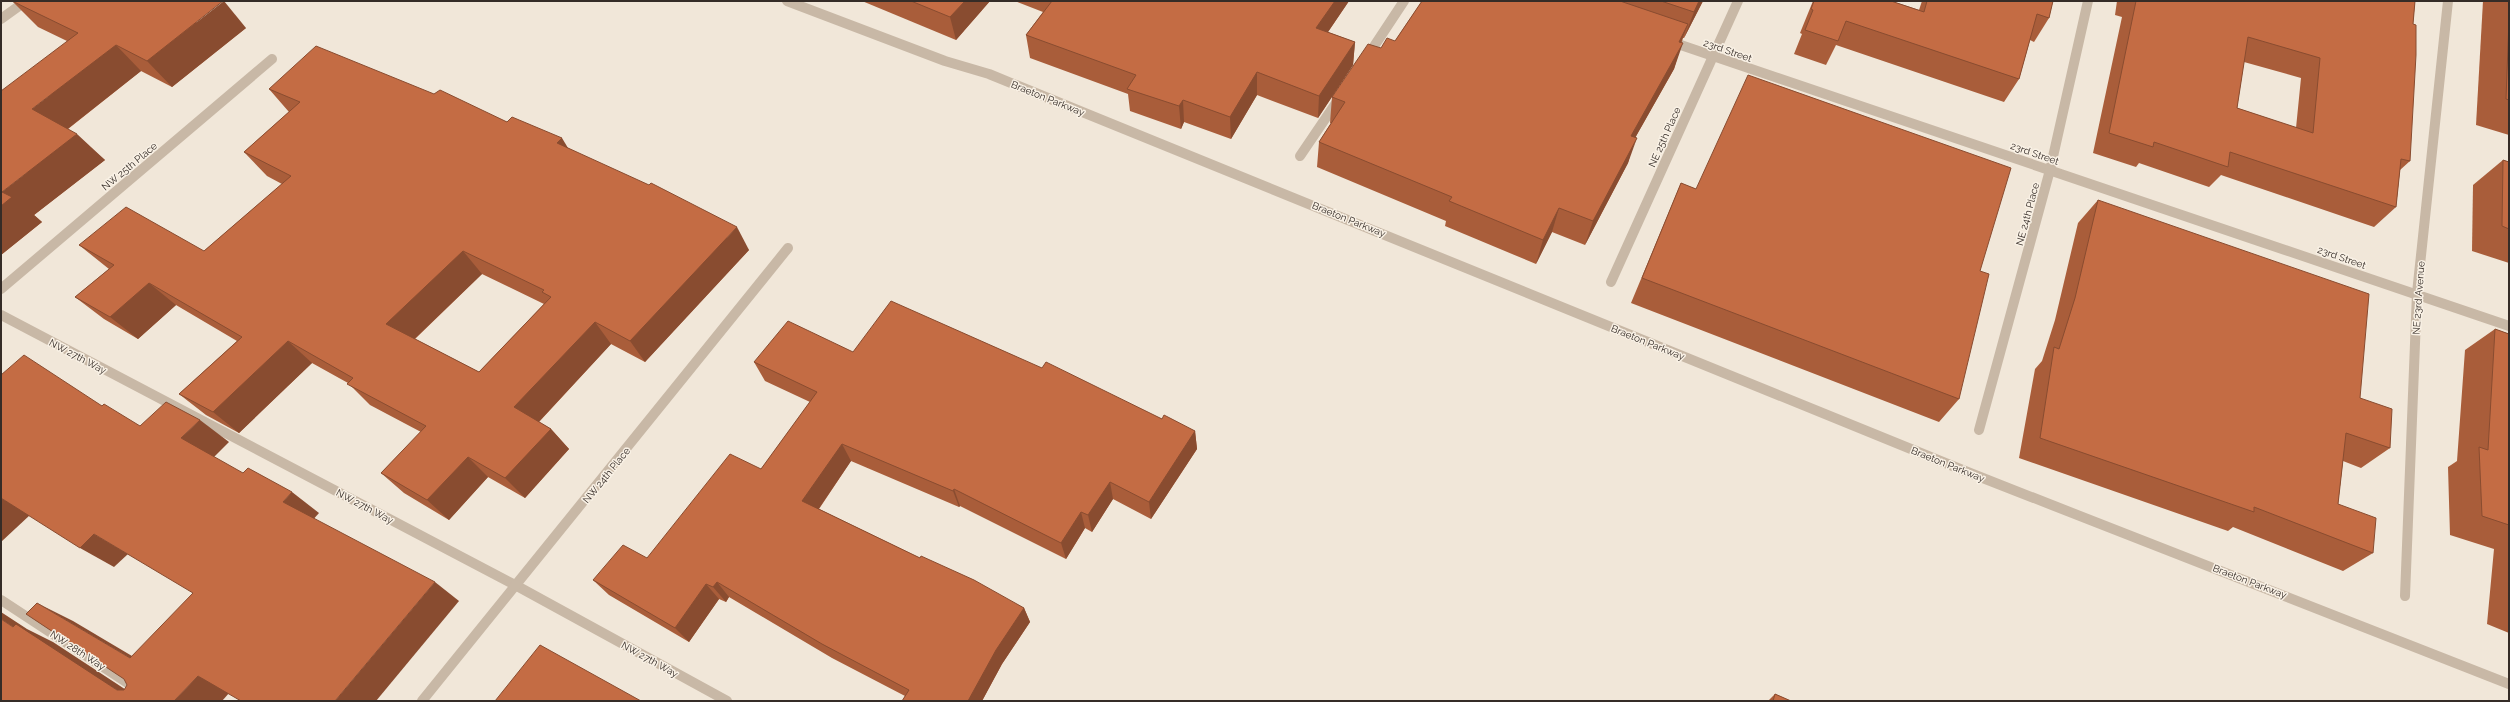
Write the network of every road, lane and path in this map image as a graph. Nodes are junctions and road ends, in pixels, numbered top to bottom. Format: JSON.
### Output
{"nodes":[{"id":1,"x":26,"y":1,"type":"edge"},
{"id":2,"x":787,"y":1,"type":"edge"},
{"id":3,"x":1404,"y":1,"type":"edge"},
{"id":4,"x":1738,"y":1,"type":"edge"},
{"id":5,"x":2088,"y":1,"type":"edge"},
{"id":6,"x":2448,"y":1,"type":"edge"},
{"id":7,"x":1,"y":18,"type":"edge"},
{"id":8,"x":1659,"y":37,"type":"edge"},
{"id":9,"x":1712,"y":56,"type":"junction"},
{"id":10,"x":272,"y":59,"type":"dead end"},
{"id":11,"x":1361,"y":66,"type":"edge"},
{"id":12,"x":1343,"y":92,"type":"edge"},
{"id":13,"x":1300,"y":156,"type":"dead end"},
{"id":14,"x":2050,"y":170,"type":"junction"},
{"id":15,"x":788,"y":248,"type":"dead end"},
{"id":16,"x":1611,"y":282,"type":"dead end"},
{"id":17,"x":1,"y":289,"type":"edge"},
{"id":18,"x":2417,"y":294,"type":"junction"},
{"id":19,"x":1,"y":315,"type":"edge"},
{"id":20,"x":2509,"y":326,"type":"edge"},
{"id":21,"x":1979,"y":430,"type":"dead end"},
{"id":22,"x":517,"y":586,"type":"junction"},
{"id":23,"x":2405,"y":596,"type":"dead end"},
{"id":24,"x":1,"y":600,"type":"edge"},
{"id":25,"x":2509,"y":684,"type":"edge"},
{"id":26,"x":155,"y":701,"type":"edge"},
{"id":27,"x":422,"y":701,"type":"edge"},
{"id":28,"x":727,"y":701,"type":"edge"}],
"edges":[{"from":1,"to":7,"type":"street"},
{"from":2,"to":25,"type":"street","name":"Braeton Parkway"},
{"from":3,"to":11,"type":"street"},
{"from":4,"to":9,"type":"street","name":"NE 25th Place"},
{"from":5,"to":14,"type":"street","name":"NE 24th Place"},
{"from":6,"to":18,"type":"street","name":"NE 23rd Avenue"},
{"from":8,"to":9,"type":"street","name":"23rd Street"},
{"from":9,"to":14,"type":"street","name":"23rd Street"},
{"from":9,"to":16,"type":"street","name":"NE 25th Place"},
{"from":10,"to":17,"type":"street","name":"NW 25th Place"},
{"from":12,"to":13,"type":"street"},
{"from":14,"to":18,"type":"street","name":"23rd Street"},
{"from":14,"to":21,"type":"street","name":"NE 24th Place"},
{"from":15,"to":22,"type":"street","name":"NW 24th Place"},
{"from":18,"to":20,"type":"street","name":"23rd Street"},
{"from":18,"to":23,"type":"street","name":"NE 23rd Avenue"},
{"from":19,"to":22,"type":"street","name":"NW 27th Way"},
{"from":22,"to":27,"type":"street","name":"NW 24th Place"},
{"from":22,"to":28,"type":"street","name":"NW 27th Way"},
{"from":24,"to":26,"type":"street","name":"NW 28th Way"}]}
